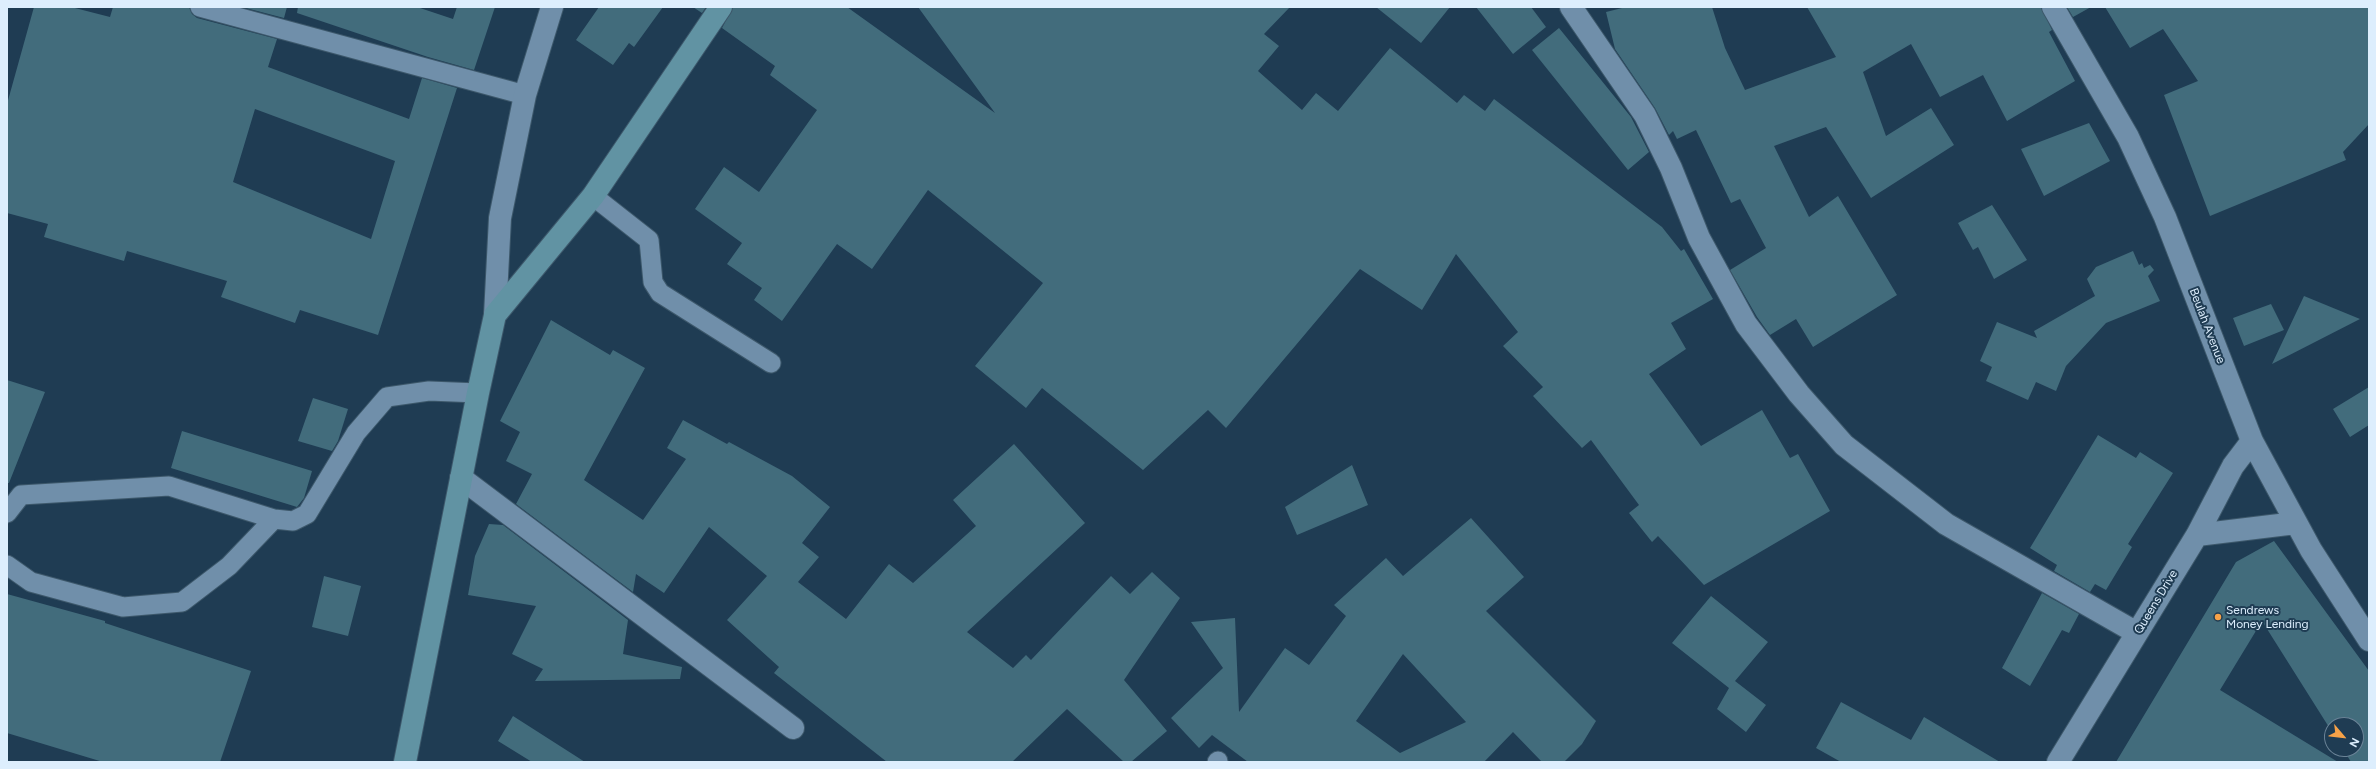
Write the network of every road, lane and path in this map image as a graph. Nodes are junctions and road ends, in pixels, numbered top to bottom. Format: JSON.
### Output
{"nodes":[{"id":1,"x":200,"y":7,"type":"edge"},
{"id":2,"x":552,"y":7,"type":"edge"},
{"id":3,"x":721,"y":7,"type":"edge"},
{"id":4,"x":1571,"y":7,"type":"edge"},
{"id":5,"x":2053,"y":7,"type":"edge"},
{"id":6,"x":525,"y":95,"type":"junction"},
{"id":7,"x":593,"y":196,"type":"junction"},
{"id":8,"x":495,"y":315,"type":"junction"},
{"id":9,"x":771,"y":363,"type":"dead end"},
{"id":10,"x":478,"y":393,"type":"junction"},
{"id":11,"x":2252,"y":441,"type":"junction"},
{"id":12,"x":461,"y":478,"type":"junction"},
{"id":13,"x":7,"y":513,"type":"edge"},
{"id":14,"x":274,"y":519,"type":"junction"},
{"id":15,"x":2296,"y":523,"type":"junction"},
{"id":16,"x":2197,"y":534,"type":"junction"},
{"id":17,"x":7,"y":565,"type":"edge"},
{"id":18,"x":2137,"y":633,"type":"junction"},
{"id":19,"x":2369,"y":640,"type":"edge"},
{"id":20,"x":793,"y":728,"type":"dead end"},
{"id":21,"x":405,"y":762,"type":"edge"},
{"id":22,"x":2058,"y":762,"type":"edge"}],
"edges":[{"from":1,"to":6,"type":"lane"},
{"from":2,"to":6,"type":"street"},
{"from":3,"to":7,"type":"street"},
{"from":4,"to":18,"type":"street"},
{"from":5,"to":11,"type":"street","name":"Beulah Avenue"},
{"from":6,"to":8,"type":"street"},
{"from":7,"to":8,"type":"street"},
{"from":7,"to":9,"type":"lane"},
{"from":8,"to":10,"type":"street"},
{"from":10,"to":12,"type":"street"},
{"from":10,"to":14,"type":"lane"},
{"from":11,"to":15,"type":"street","name":"Beulah Avenue"},
{"from":11,"to":16,"type":"street","name":"Queens Drive"},
{"from":12,"to":20,"type":"street"},
{"from":12,"to":21,"type":"street"},
{"from":13,"to":14,"type":"lane"},
{"from":14,"to":17,"type":"lane"},
{"from":15,"to":16,"type":"street"},
{"from":15,"to":19,"type":"street","name":"Beulah Avenue"},
{"from":16,"to":18,"type":"street","name":"Queens Drive"},
{"from":18,"to":22,"type":"street","name":"Queens Drive"}]}
